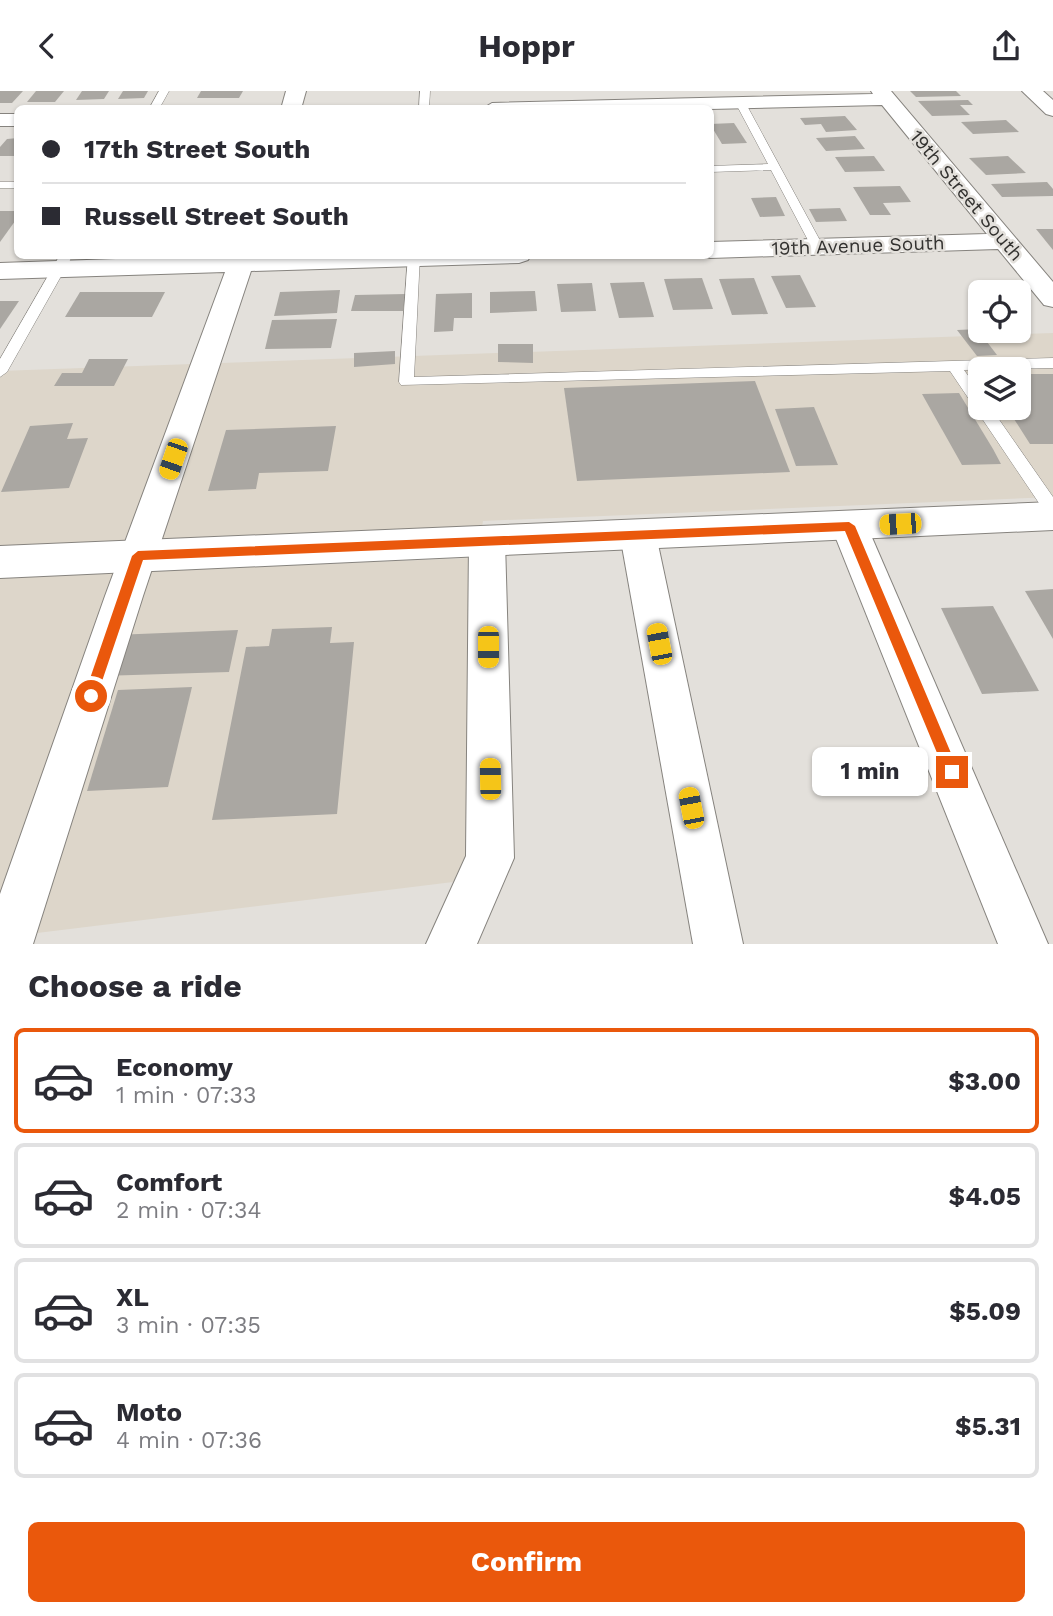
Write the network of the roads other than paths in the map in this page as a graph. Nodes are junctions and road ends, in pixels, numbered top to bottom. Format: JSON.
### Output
{"nodes":[{"id":1,"x":1032,"y":91,"type":"edge"},
{"id":2,"x":884,"y":95,"type":"edge"},
{"id":3,"x":740,"y":102,"type":"junction"},
{"id":4,"x":634,"y":105,"type":"edge"},
{"id":5,"x":1053,"y":110,"type":"edge"},
{"id":6,"x":775,"y":167,"type":"junction"},
{"id":7,"x":714,"y":169,"type":"edge"},
{"id":8,"x":1005,"y":241,"type":"junction"},
{"id":9,"x":817,"y":246,"type":"junction"},
{"id":10,"x":714,"y":250,"type":"edge"},
{"id":11,"x":300,"y":259,"type":"edge"},
{"id":12,"x":414,"y":259,"type":"edge"},
{"id":13,"x":243,"y":260,"type":"edge"},
{"id":14,"x":63,"y":263,"type":"edge"},
{"id":15,"x":0,"y":271,"type":"edge"},
{"id":16,"x":1053,"y":299,"type":"edge"},
{"id":17,"x":1053,"y":363,"type":"edge"},
{"id":18,"x":954,"y":366,"type":"junction"},
{"id":19,"x":0,"y":372,"type":"edge"},
{"id":20,"x":968,"y":386,"type":"edge"},
{"id":21,"x":991,"y":420,"type":"edge"},
{"id":22,"x":1053,"y":513,"type":"edge"},
{"id":23,"x":849,"y":526,"type":"junction"},
{"id":24,"x":638,"y":535,"type":"junction"},
{"id":25,"x":487,"y":542,"type":"junction"},
{"id":26,"x":138,"y":556,"type":"junction"},
{"id":27,"x":0,"y":562,"type":"edge"},
{"id":28,"x":8,"y":944,"type":"edge"},
{"id":29,"x":451,"y":944,"type":"edge"},
{"id":30,"x":718,"y":944,"type":"edge"},
{"id":31,"x":1023,"y":944,"type":"edge"}],
"edges":[{"from":1,"to":5,"type":"street"},
{"from":2,"to":3,"type":"street"},
{"from":2,"to":8,"type":"street","name":"19th Street South"},
{"from":3,"to":4,"type":"street"},
{"from":3,"to":6,"type":"lane"},
{"from":6,"to":7,"type":"lane"},
{"from":6,"to":9,"type":"lane"},
{"from":8,"to":9,"type":"street","name":"19th Avenue South"},
{"from":8,"to":16,"type":"street","name":"19th Street South"},
{"from":9,"to":10,"type":"street","name":"19th Avenue South"},
{"from":11,"to":13,"type":"street"},
{"from":12,"to":18,"type":"lane"},
{"from":13,"to":14,"type":"street"},
{"from":13,"to":26,"type":"street"},
{"from":14,"to":15,"type":"street"},
{"from":14,"to":19,"type":"lane"},
{"from":17,"to":18,"type":"lane"},
{"from":18,"to":20,"type":"lane"},
{"from":21,"to":22,"type":"lane"},
{"from":22,"to":23,"type":"street"},
{"from":23,"to":24,"type":"street"},
{"from":23,"to":31,"type":"street"},
{"from":24,"to":25,"type":"street"},
{"from":24,"to":30,"type":"street"},
{"from":25,"to":26,"type":"street"},
{"from":25,"to":29,"type":"street"},
{"from":26,"to":27,"type":"street"},
{"from":26,"to":28,"type":"street"}]}
